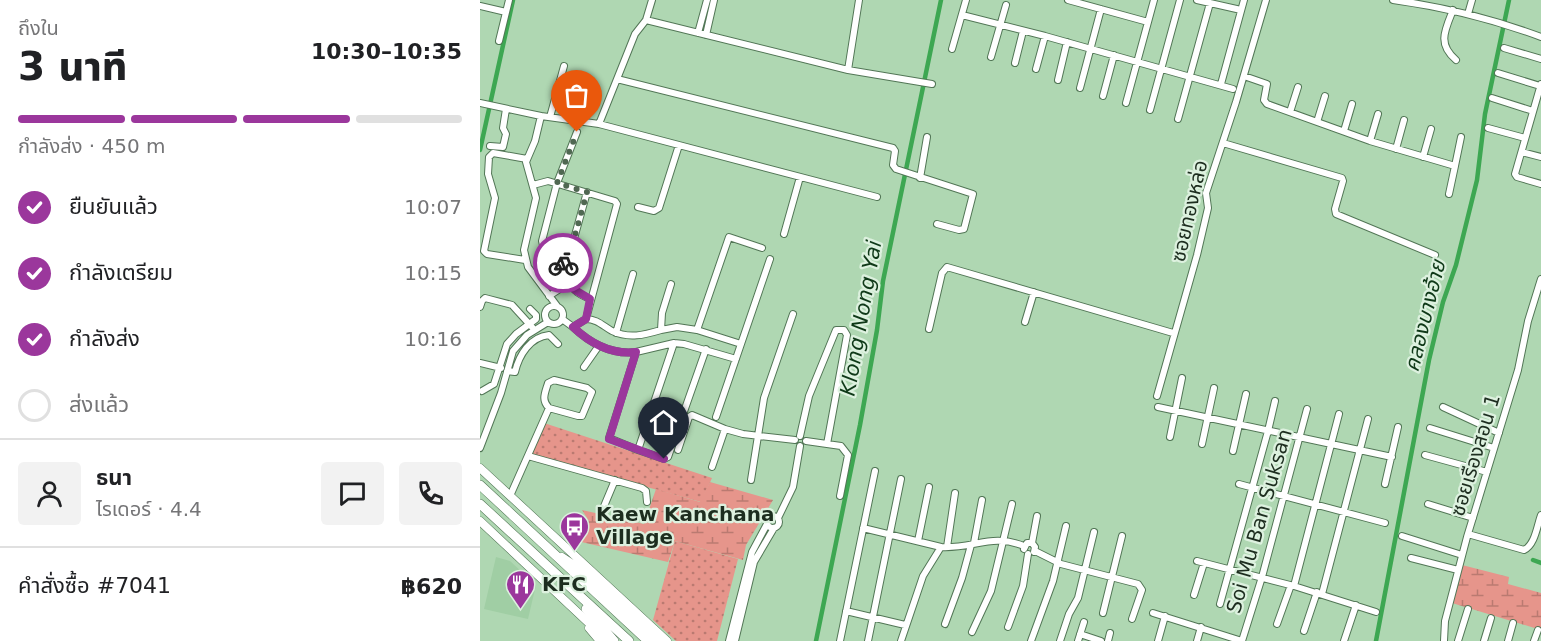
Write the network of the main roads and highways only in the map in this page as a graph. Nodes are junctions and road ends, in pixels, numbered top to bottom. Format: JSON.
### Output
{"nodes":[{"id":1,"x":480,"y":468,"type":"edge"},
{"id":2,"x":480,"y":485,"type":"edge"},
{"id":3,"x":480,"y":504,"type":"edge"},
{"id":4,"x":480,"y":521,"type":"edge"},
{"id":5,"x":554,"y":537,"type":"junction"},
{"id":6,"x":545,"y":546,"type":"junction"},
{"id":7,"x":580,"y":569,"type":"junction"},
{"id":8,"x":562,"y":580,"type":"junction"},
{"id":9,"x":579,"y":614,"type":"junction"},
{"id":10,"x":600,"y":641,"type":"edge"},
{"id":11,"x":608,"y":641,"type":"edge"},
{"id":12,"x":614,"y":641,"type":"edge"},
{"id":13,"x":629,"y":641,"type":"edge"},
{"id":14,"x":648,"y":641,"type":"edge"},
{"id":15,"x":657,"y":641,"type":"edge"},
{"id":16,"x":667,"y":641,"type":"edge"}],
"edges":[{"from":1,"to":5,"type":"main road"},
{"from":2,"to":6,"type":"highway"},
{"from":3,"to":8,"type":"highway"},
{"from":4,"to":9,"type":"main road"},
{"from":5,"to":7,"type":"main road"},
{"from":5,"to":16,"type":"main road"},
{"from":6,"to":7,"type":"main road"},
{"from":6,"to":14,"type":"highway"},
{"from":7,"to":15,"type":"main road"},
{"from":8,"to":12,"type":"highway"},
{"from":8,"to":13,"type":"highway"},
{"from":9,"to":10,"type":"main road"},
{"from":9,"to":11,"type":"main road"}]}
